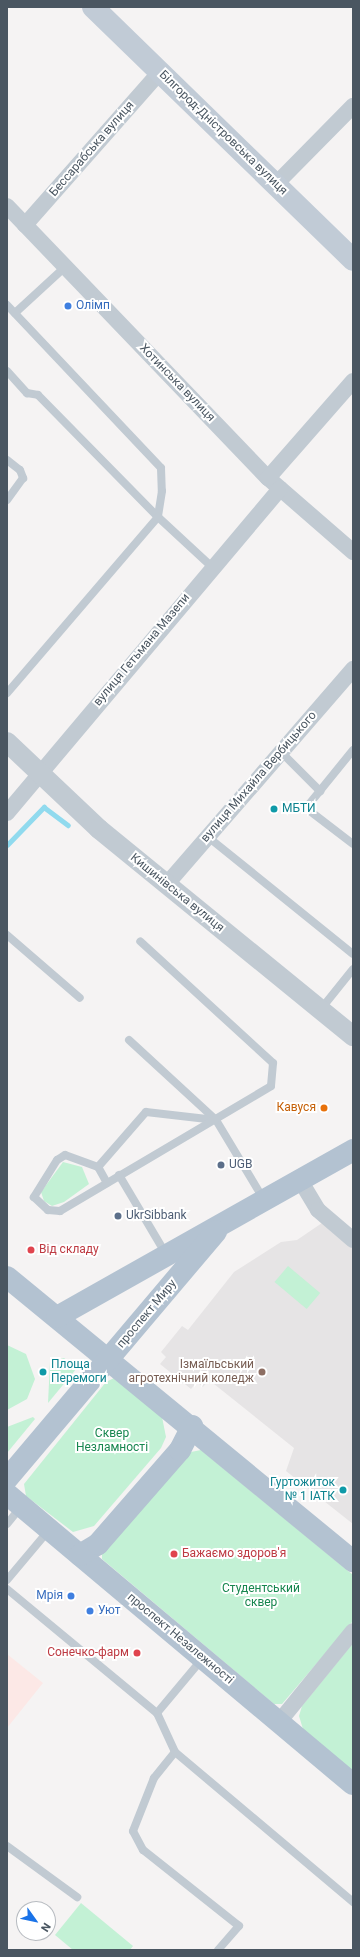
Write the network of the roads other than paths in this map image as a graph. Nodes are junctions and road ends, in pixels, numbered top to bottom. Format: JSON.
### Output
{"nodes":[{"id":1,"x":93,"y":7,"type":"edge"},
{"id":2,"x":160,"y":72,"type":"junction"},
{"id":3,"x":353,"y":106,"type":"edge"},
{"id":4,"x":276,"y":184,"type":"junction"},
{"id":5,"x":7,"y":206,"type":"edge"},
{"id":6,"x":25,"y":226,"type":"junction"},
{"id":7,"x":353,"y":260,"type":"edge"},
{"id":8,"x":65,"y":267,"type":"junction"},
{"id":9,"x":7,"y":305,"type":"edge"},
{"id":10,"x":15,"y":313,"type":"junction"},
{"id":11,"x":7,"y":371,"type":"edge"},
{"id":12,"x":353,"y":381,"type":"edge"},
{"id":13,"x":7,"y":460,"type":"edge"},
{"id":14,"x":274,"y":484,"type":"junction"},
{"id":15,"x":7,"y":500,"type":"edge"},
{"id":16,"x":158,"y":517,"type":"junction"},
{"id":17,"x":353,"y":552,"type":"edge"},
{"id":18,"x":212,"y":567,"type":"junction"},
{"id":19,"x":353,"y":669,"type":"edge"},
{"id":20,"x":7,"y":693,"type":"edge"},
{"id":21,"x":7,"y":742,"type":"edge"},
{"id":22,"x":353,"y":750,"type":"edge"},
{"id":23,"x":280,"y":751,"type":"junction"},
{"id":24,"x":40,"y":775,"type":"junction"},
{"id":25,"x":320,"y":791,"type":"junction"},
{"id":26,"x":7,"y":813,"type":"edge"},
{"id":27,"x":208,"y":837,"type":"junction"},
{"id":28,"x":353,"y":844,"type":"edge"},
{"id":29,"x":166,"y":885,"type":"junction"},
{"id":30,"x":7,"y":935,"type":"edge"},
{"id":31,"x":140,"y":941,"type":"dead end"},
{"id":32,"x":353,"y":954,"type":"edge"},
{"id":33,"x":353,"y":970,"type":"edge"},
{"id":34,"x":80,"y":998,"type":"dead end"},
{"id":35,"x":320,"y":1010,"type":"junction"},
{"id":36,"x":353,"y":1036,"type":"edge"},
{"id":37,"x":129,"y":1040,"type":"dead end"},
{"id":38,"x":216,"y":1120,"type":"junction"},
{"id":39,"x":353,"y":1150,"type":"edge"},
{"id":40,"x":98,"y":1167,"type":"junction"},
{"id":41,"x":119,"y":1175,"type":"junction"},
{"id":42,"x":300,"y":1180,"type":"junction"},
{"id":43,"x":107,"y":1183,"type":"junction"},
{"id":44,"x":264,"y":1200,"type":"junction"},
{"id":45,"x":225,"y":1222,"type":"junction"},
{"id":46,"x":353,"y":1240,"type":"edge"},
{"id":47,"x":166,"y":1254,"type":"junction"},
{"id":48,"x":7,"y":1277,"type":"edge"},
{"id":49,"x":57,"y":1317,"type":"junction"},
{"id":50,"x":110,"y":1360,"type":"junction"},
{"id":51,"x":192,"y":1426,"type":"junction"},
{"id":52,"x":7,"y":1479,"type":"edge"},
{"id":53,"x":14,"y":1500,"type":"edge"},
{"id":54,"x":7,"y":1524,"type":"edge"},
{"id":55,"x":49,"y":1529,"type":"junction"},
{"id":56,"x":80,"y":1555,"type":"junction"},
{"id":57,"x":353,"y":1561,"type":"edge"},
{"id":58,"x":7,"y":1580,"type":"edge"},
{"id":59,"x":7,"y":1589,"type":"edge"},
{"id":60,"x":353,"y":1631,"type":"edge"},
{"id":61,"x":203,"y":1658,"type":"junction"},
{"id":62,"x":157,"y":1713,"type":"junction"},
{"id":63,"x":279,"y":1722,"type":"junction"},
{"id":64,"x":175,"y":1752,"type":"junction"},
{"id":65,"x":353,"y":1784,"type":"edge"},
{"id":66,"x":7,"y":1846,"type":"edge"},
{"id":67,"x":77,"y":1897,"type":"dead end"},
{"id":68,"x":353,"y":1902,"type":"edge"},
{"id":69,"x":218,"y":1950,"type":"edge"}],
"edges":[{"from":1,"to":2,"type":"main road","name":"Білгород-Дністровська вулиця"},
{"from":2,"to":4,"type":"main road","name":"Білгород-Дністровська вулиця"},
{"from":2,"to":6,"type":"street","name":"Бессарабська вулиця"},
{"from":3,"to":4,"type":"street"},
{"from":4,"to":7,"type":"main road","name":"Білгород-Дністровська вулиця"},
{"from":5,"to":6,"type":"street","name":"Хотинська вулиця"},
{"from":6,"to":8,"type":"street","name":"Хотинська вулиця"},
{"from":8,"to":10,"type":"lane"},
{"from":8,"to":14,"type":"street","name":"Хотинська вулиця"},
{"from":9,"to":10,"type":"lane"},
{"from":10,"to":16,"type":"lane"},
{"from":11,"to":16,"type":"lane"},
{"from":12,"to":14,"type":"street","name":"вулиця Гетьмана Мазепи"},
{"from":13,"to":15,"type":"lane"},
{"from":14,"to":17,"type":"street","name":"Хотинська вулиця"},
{"from":14,"to":18,"type":"street","name":"вулиця Гетьмана Мазепи"},
{"from":16,"to":18,"type":"lane"},
{"from":16,"to":20,"type":"lane"},
{"from":18,"to":24,"type":"street","name":"вулиця Гетьмана Мазепи"},
{"from":19,"to":23,"type":"street","name":"вулиця Михайла Вербицького"},
{"from":21,"to":24,"type":"street","name":"Кишинівська вулиця"},
{"from":22,"to":25,"type":"lane"},
{"from":23,"to":25,"type":"lane"},
{"from":23,"to":27,"type":"street","name":"вулиця Михайла Вербицького"},
{"from":24,"to":26,"type":"street","name":"вулиця Гетьмана Мазепи"},
{"from":24,"to":29,"type":"street","name":"Кишинівська вулиця"},
{"from":25,"to":28,"type":"lane"},
{"from":27,"to":29,"type":"street","name":"вулиця Михайла Вербицького"},
{"from":27,"to":32,"type":"lane"},
{"from":29,"to":35,"type":"street","name":"Кишинівська вулиця"},
{"from":30,"to":34,"type":"lane"},
{"from":31,"to":38,"type":"lane"},
{"from":33,"to":35,"type":"lane"},
{"from":35,"to":36,"type":"street","name":"Кишинівська вулиця"},
{"from":37,"to":38,"type":"lane"},
{"from":38,"to":40,"type":"lane"},
{"from":38,"to":41,"type":"lane"},
{"from":38,"to":44,"type":"lane"},
{"from":39,"to":42,"type":"main road","name":"проспект Миру"},
{"from":40,"to":43,"type":"lane"},
{"from":40,"to":43,"type":"lane"},
{"from":41,"to":43,"type":"lane"},
{"from":41,"to":47,"type":"lane"},
{"from":42,"to":44,"type":"main road","name":"проспект Миру"},
{"from":42,"to":46,"type":"street"},
{"from":44,"to":45,"type":"main road","name":"проспект Миру"},
{"from":45,"to":47,"type":"main road","name":"проспект Миру"},
{"from":45,"to":50,"type":"main road","name":"проспект Миру"},
{"from":47,"to":49,"type":"main road","name":"проспект Миру"},
{"from":48,"to":49,"type":"main road"},
{"from":49,"to":50,"type":"main road"},
{"from":50,"to":51,"type":"main road"},
{"from":50,"to":52,"type":"main road","name":"проспект Миру"},
{"from":51,"to":56,"type":"main road"},
{"from":51,"to":57,"type":"main road"},
{"from":53,"to":54,"type":"lane"},
{"from":53,"to":55,"type":"main road","name":"проспект Незалежності"},
{"from":55,"to":56,"type":"main road","name":"проспект Незалежності"},
{"from":55,"to":58,"type":"lane"},
{"from":56,"to":61,"type":"main road","name":"проспект Незалежності"},
{"from":59,"to":62,"type":"lane"},
{"from":60,"to":63,"type":"street"},
{"from":61,"to":62,"type":"lane"},
{"from":61,"to":63,"type":"main road","name":"проспект Незалежності"},
{"from":62,"to":64,"type":"lane"},
{"from":63,"to":65,"type":"main road","name":"проспект Незалежності"},
{"from":64,"to":68,"type":"lane"},
{"from":64,"to":69,"type":"lane"},
{"from":66,"to":67,"type":"lane"}]}
